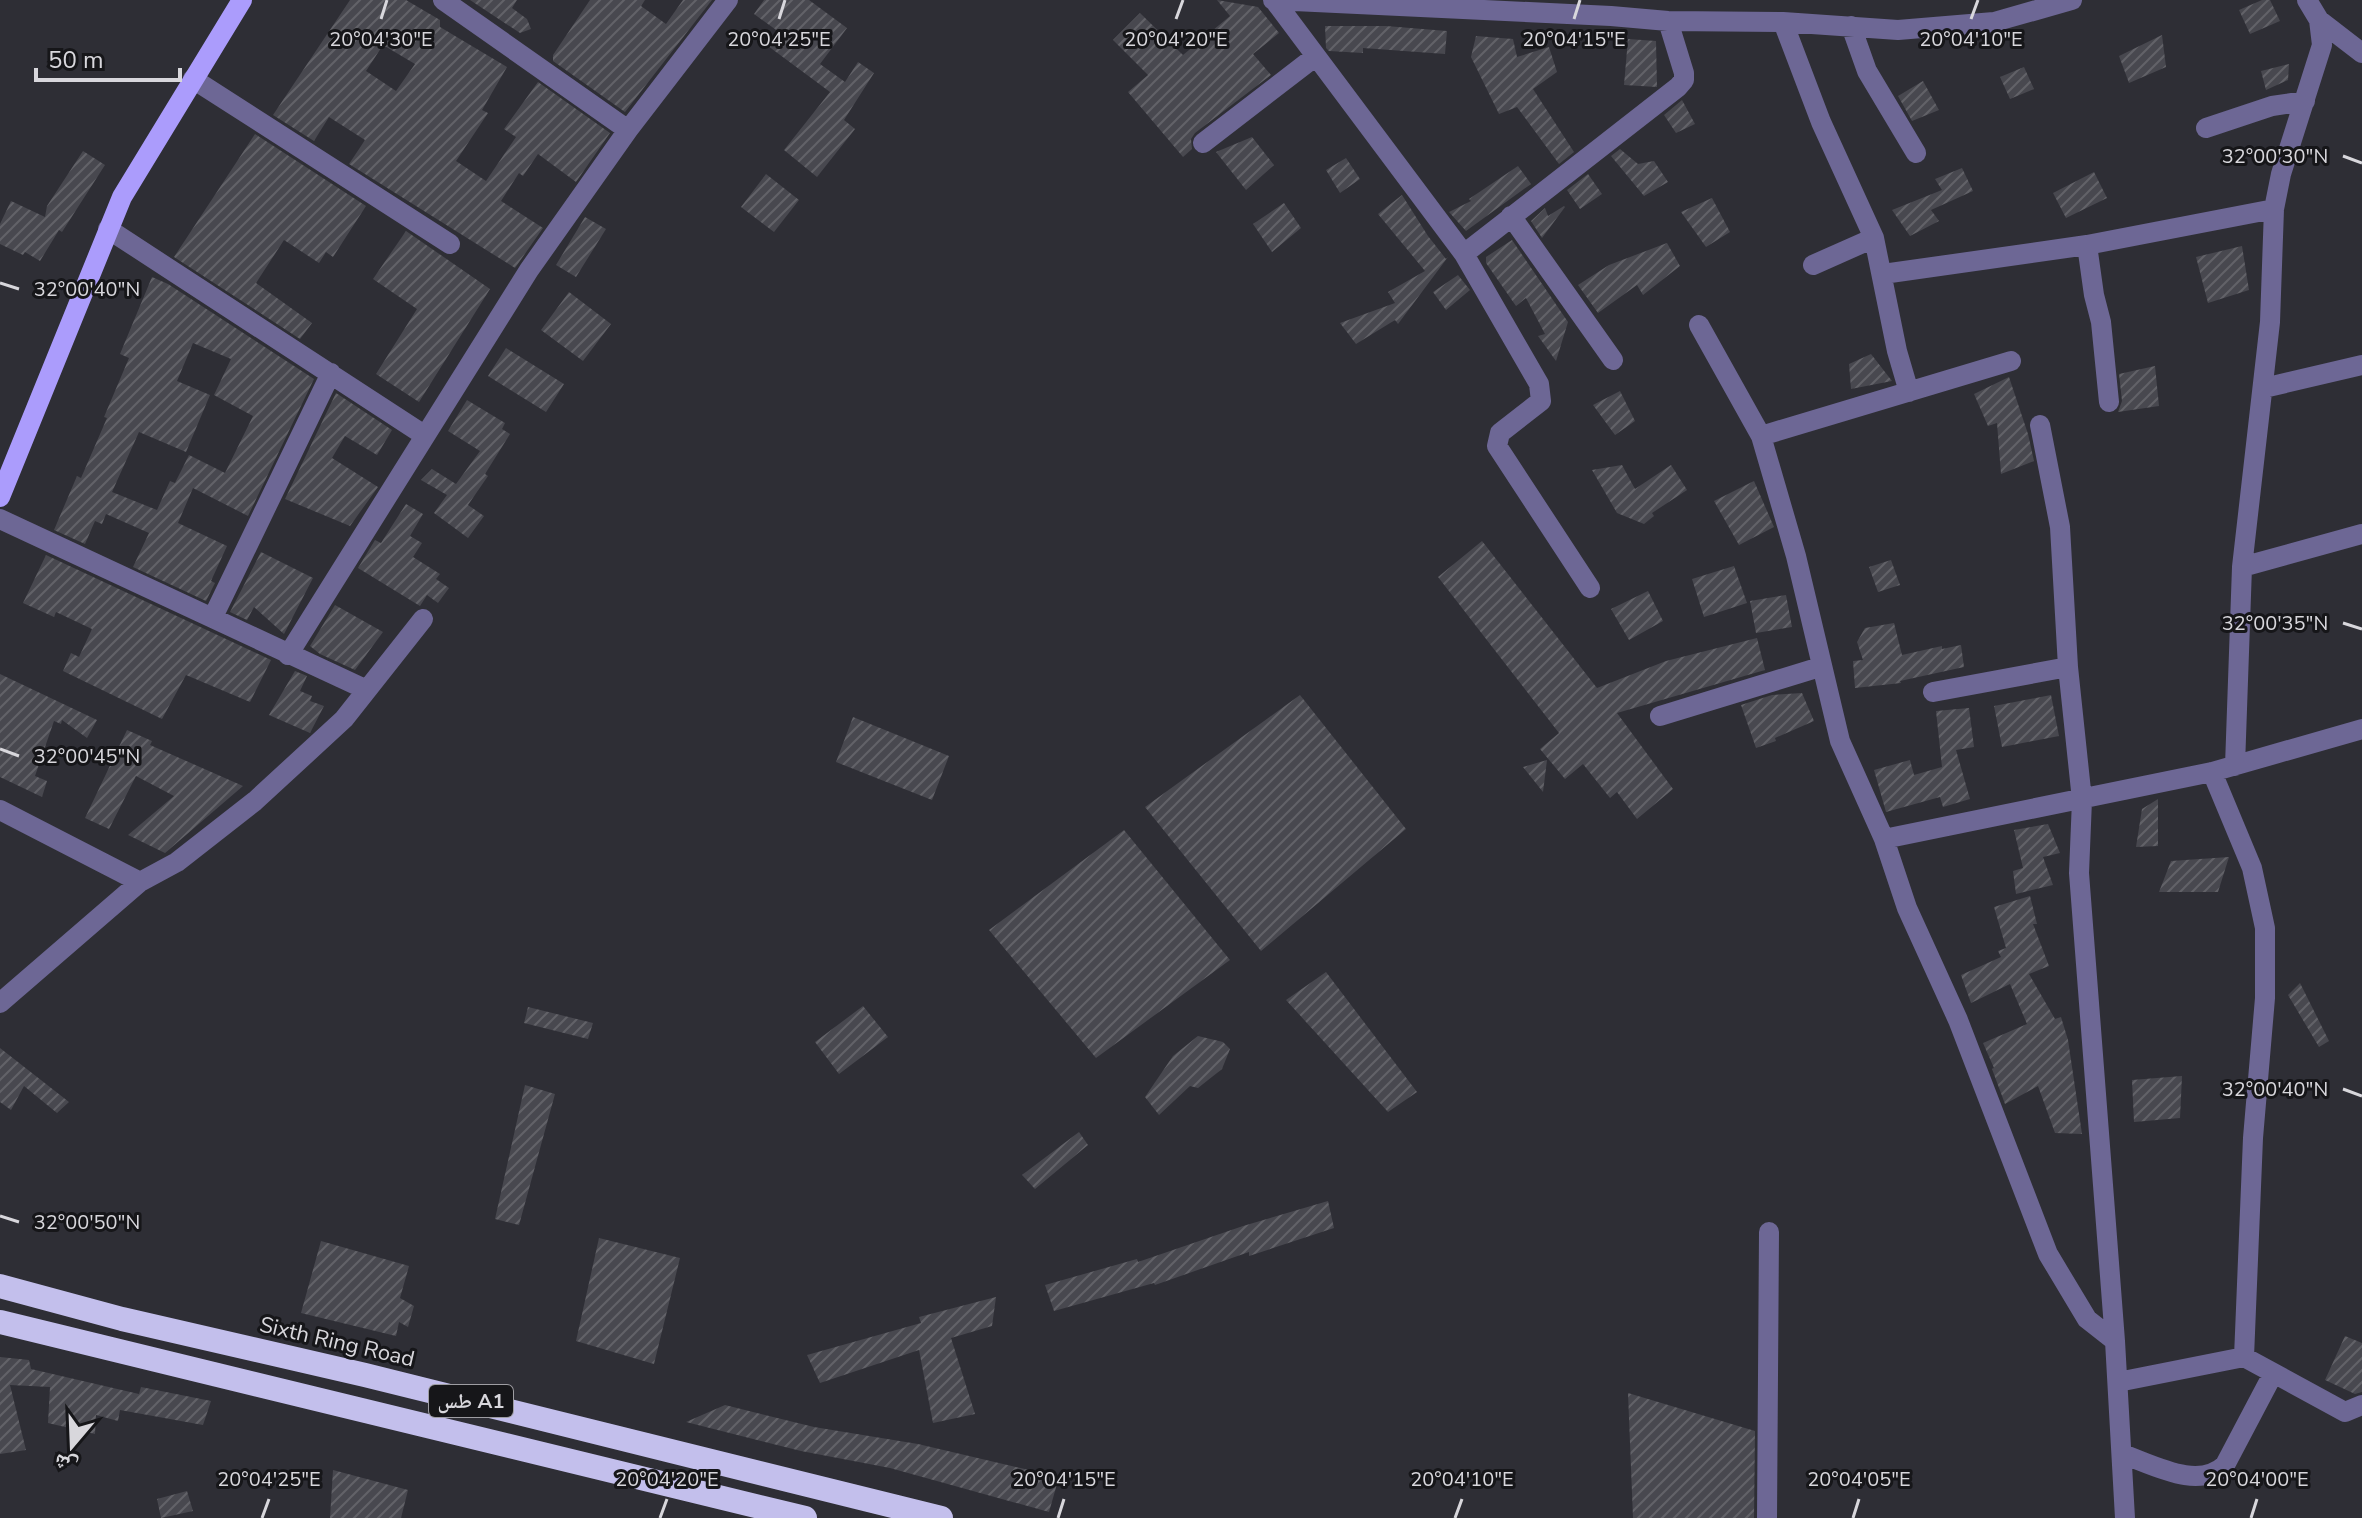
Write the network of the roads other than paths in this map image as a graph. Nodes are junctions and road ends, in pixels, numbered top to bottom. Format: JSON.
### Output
{"nodes":[{"id":1,"x":242,"y":0,"type":"edge"},
{"id":2,"x":443,"y":0,"type":"edge"},
{"id":3,"x":728,"y":0,"type":"edge"},
{"id":4,"x":1274,"y":0,"type":"edge"},
{"id":5,"x":2072,"y":0,"type":"edge"},
{"id":6,"x":2307,"y":0,"type":"edge"},
{"id":7,"x":1611,"y":8,"type":"edge"},
{"id":8,"x":2319,"y":20,"type":"junction"},
{"id":9,"x":1668,"y":21,"type":"junction"},
{"id":10,"x":1783,"y":22,"type":"junction"},
{"id":11,"x":1851,"y":26,"type":"junction"},
{"id":12,"x":2362,"y":53,"type":"edge"},
{"id":13,"x":1316,"y":56,"type":"junction"},
{"id":14,"x":193,"y":79,"type":"junction"},
{"id":15,"x":2305,"y":101,"type":"junction"},
{"id":16,"x":2206,"y":128,"type":"dead end"},
{"id":17,"x":628,"y":130,"type":"junction"},
{"id":18,"x":1203,"y":143,"type":"dead end"},
{"id":19,"x":1916,"y":153,"type":"dead end"},
{"id":20,"x":2274,"y":209,"type":"junction"},
{"id":21,"x":1511,"y":216,"type":"junction"},
{"id":22,"x":108,"y":229,"type":"junction"},
{"id":23,"x":1874,"y":238,"type":"junction"},
{"id":24,"x":450,"y":244,"type":"dead end"},
{"id":25,"x":2087,"y":245,"type":"junction"},
{"id":26,"x":1464,"y":254,"type":"junction"},
{"id":27,"x":1813,"y":265,"type":"dead end"},
{"id":28,"x":1883,"y":274,"type":"junction"},
{"id":29,"x":1699,"y":325,"type":"dead end"},
{"id":30,"x":1613,"y":360,"type":"dead end"},
{"id":31,"x":2011,"y":361,"type":"dead end"},
{"id":32,"x":2362,"y":365,"type":"edge"},
{"id":33,"x":331,"y":373,"type":"junction"},
{"id":34,"x":2264,"y":388,"type":"junction"},
{"id":35,"x":1909,"y":392,"type":"junction"},
{"id":36,"x":2109,"y":402,"type":"dead end"},
{"id":37,"x":2040,"y":425,"type":"dead end"},
{"id":38,"x":424,"y":435,"type":"junction"},
{"id":39,"x":1761,"y":436,"type":"junction"},
{"id":40,"x":0,"y":497,"type":"edge"},
{"id":41,"x":0,"y":519,"type":"edge"},
{"id":42,"x":2362,"y":534,"type":"edge"},
{"id":43,"x":2242,"y":567,"type":"junction"},
{"id":44,"x":1590,"y":588,"type":"dead end"},
{"id":45,"x":213,"y":617,"type":"junction"},
{"id":46,"x":423,"y":619,"type":"dead end"},
{"id":47,"x":288,"y":655,"type":"junction"},
{"id":48,"x":1820,"y":667,"type":"junction"},
{"id":49,"x":2068,"y":667,"type":"junction"},
{"id":50,"x":367,"y":690,"type":"junction"},
{"id":51,"x":1933,"y":692,"type":"dead end"},
{"id":52,"x":1660,"y":716,"type":"dead end"},
{"id":53,"x":2362,"y":729,"type":"edge"},
{"id":54,"x":2235,"y":766,"type":"junction"},
{"id":55,"x":2212,"y":772,"type":"junction"},
{"id":56,"x":2082,"y":800,"type":"junction"},
{"id":57,"x":0,"y":810,"type":"edge"},
{"id":58,"x":1884,"y":839,"type":"junction"},
{"id":59,"x":140,"y":882,"type":"junction"},
{"id":60,"x":0,"y":1003,"type":"edge"},
{"id":61,"x":1769,"y":1232,"type":"dead end"},
{"id":62,"x":0,"y":1286,"type":"edge"},
{"id":63,"x":0,"y":1322,"type":"edge"},
{"id":64,"x":2115,"y":1341,"type":"junction"},
{"id":65,"x":2244,"y":1357,"type":"junction"},
{"id":66,"x":2273,"y":1374,"type":"junction"},
{"id":67,"x":2118,"y":1382,"type":"junction"},
{"id":68,"x":2362,"y":1405,"type":"edge"},
{"id":69,"x":2122,"y":1454,"type":"junction"},
{"id":70,"x":754,"y":1511,"type":"edge"},
{"id":71,"x":805,"y":1518,"type":"edge"},
{"id":72,"x":941,"y":1518,"type":"edge"},
{"id":73,"x":1767,"y":1518,"type":"edge"},
{"id":74,"x":2125,"y":1518,"type":"edge"}],
"edges":[{"from":1,"to":14,"type":"main road"},
{"from":2,"to":17,"type":"street"},
{"from":3,"to":17,"type":"street"},
{"from":4,"to":7,"type":"street"},
{"from":4,"to":13,"type":"street"},
{"from":5,"to":11,"type":"street"},
{"from":6,"to":8,"type":"street"},
{"from":7,"to":9,"type":"street"},
{"from":8,"to":12,"type":"street"},
{"from":8,"to":15,"type":"street"},
{"from":9,"to":10,"type":"street"},
{"from":9,"to":21,"type":"street"},
{"from":10,"to":11,"type":"street"},
{"from":10,"to":23,"type":"street"},
{"from":11,"to":19,"type":"street"},
{"from":13,"to":18,"type":"street"},
{"from":13,"to":26,"type":"street"},
{"from":14,"to":22,"type":"main road"},
{"from":14,"to":24,"type":"street"},
{"from":15,"to":16,"type":"street"},
{"from":15,"to":20,"type":"street"},
{"from":17,"to":38,"type":"street"},
{"from":20,"to":25,"type":"street"},
{"from":20,"to":34,"type":"street"},
{"from":21,"to":26,"type":"street"},
{"from":21,"to":30,"type":"street"},
{"from":22,"to":33,"type":"street"},
{"from":22,"to":40,"type":"main road"},
{"from":23,"to":27,"type":"street"},
{"from":23,"to":28,"type":"street"},
{"from":25,"to":28,"type":"street"},
{"from":25,"to":36,"type":"street"},
{"from":26,"to":44,"type":"street"},
{"from":28,"to":35,"type":"street"},
{"from":29,"to":39,"type":"street"},
{"from":31,"to":35,"type":"street"},
{"from":32,"to":34,"type":"street"},
{"from":33,"to":38,"type":"street"},
{"from":33,"to":45,"type":"street"},
{"from":34,"to":43,"type":"street"},
{"from":35,"to":39,"type":"street"},
{"from":37,"to":49,"type":"street"},
{"from":38,"to":47,"type":"street"},
{"from":39,"to":48,"type":"street"},
{"from":41,"to":45,"type":"street"},
{"from":42,"to":43,"type":"street"},
{"from":43,"to":54,"type":"street"},
{"from":45,"to":47,"type":"street"},
{"from":46,"to":50,"type":"street"},
{"from":47,"to":50,"type":"street"},
{"from":48,"to":52,"type":"street"},
{"from":48,"to":58,"type":"street"},
{"from":49,"to":51,"type":"street"},
{"from":49,"to":56,"type":"street"},
{"from":50,"to":59,"type":"street"},
{"from":53,"to":54,"type":"street"},
{"from":54,"to":55,"type":"street"},
{"from":55,"to":56,"type":"street"},
{"from":55,"to":65,"type":"street"},
{"from":56,"to":58,"type":"street"},
{"from":56,"to":64,"type":"street"},
{"from":57,"to":59,"type":"street"},
{"from":58,"to":64,"type":"street"},
{"from":59,"to":60,"type":"street"},
{"from":61,"to":73,"type":"street"},
{"from":62,"to":72,"type":"highway","name":"Sixth Ring Road","number":"طس A1"},
{"from":63,"to":70,"type":"highway","number":"طس A1"},
{"from":64,"to":67,"type":"street"},
{"from":65,"to":66,"type":"street"},
{"from":65,"to":67,"type":"street"},
{"from":66,"to":68,"type":"street"},
{"from":66,"to":69,"type":"street"},
{"from":67,"to":69,"type":"street"},
{"from":69,"to":74,"type":"street"},
{"from":70,"to":71,"type":"highway","number":"طس A1"}]}
